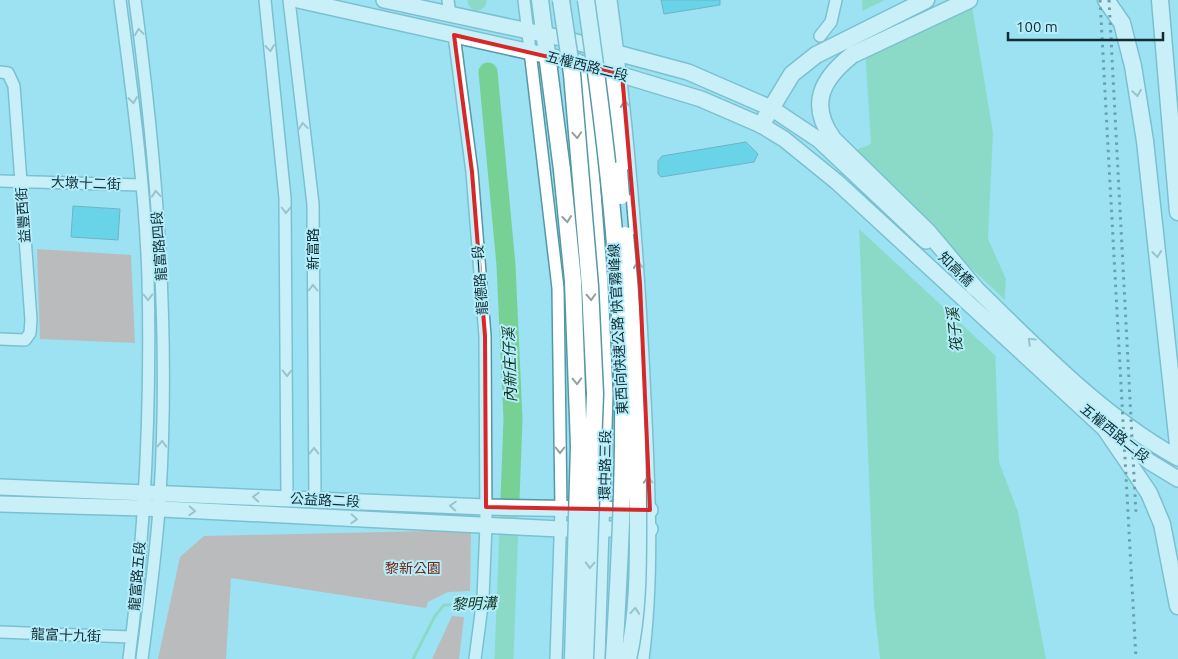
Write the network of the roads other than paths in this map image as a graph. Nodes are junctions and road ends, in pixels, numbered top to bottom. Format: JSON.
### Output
{"nodes":[{"id":1,"x":120,"y":0,"type":"edge"},
{"id":2,"x":135,"y":0,"type":"edge"},
{"id":3,"x":265,"y":0,"type":"edge"},
{"id":4,"x":288,"y":0,"type":"edge"},
{"id":5,"x":298,"y":0,"type":"edge"},
{"id":6,"x":384,"y":0,"type":"edge"},
{"id":7,"x":524,"y":0,"type":"edge"},
{"id":8,"x":540,"y":0,"type":"edge"},
{"id":9,"x":556,"y":0,"type":"edge"},
{"id":10,"x":562,"y":0,"type":"edge"},
{"id":11,"x":579,"y":0,"type":"edge"},
{"id":12,"x":586,"y":0,"type":"edge"},
{"id":13,"x":599,"y":0,"type":"edge"},
{"id":14,"x":611,"y":0,"type":"edge"},
{"id":15,"x":836,"y":0,"type":"edge"},
{"id":16,"x":926,"y":0,"type":"edge"},
{"id":17,"x":968,"y":0,"type":"edge"},
{"id":18,"x":1106,"y":0,"type":"edge"},
{"id":19,"x":1160,"y":0,"type":"edge"},
{"id":20,"x":449,"y":7,"type":"edge"},
{"id":21,"x":537,"y":34,"type":"junction"},
{"id":22,"x":454,"y":35,"type":"junction"},
{"id":23,"x":820,"y":36,"type":"dead end"},
{"id":24,"x":561,"y":38,"type":"junction"},
{"id":25,"x":586,"y":45,"type":"junction"},
{"id":26,"x":612,"y":51,"type":"junction"},
{"id":27,"x":539,"y":54,"type":"junction"},
{"id":28,"x":585,"y":64,"type":"junction"},
{"id":29,"x":0,"y":72,"type":"edge"},
{"id":30,"x":615,"y":73,"type":"junction"},
{"id":31,"x":771,"y":108,"type":"junction"},
{"id":32,"x":761,"y":125,"type":"junction"},
{"id":33,"x":843,"y":156,"type":"junction"},
{"id":34,"x":0,"y":180,"type":"edge"},
{"id":35,"x":20,"y":181,"type":"junction"},
{"id":36,"x":141,"y":185,"type":"junction"},
{"id":37,"x":850,"y":193,"type":"joint"},
{"id":38,"x":1178,"y":212,"type":"edge"},
{"id":39,"x":975,"y":288,"type":"joint"},
{"id":40,"x":0,"y":339,"type":"edge"},
{"id":41,"x":1060,"y":379,"type":"junction"},
{"id":42,"x":1106,"y":430,"type":"junction"},
{"id":43,"x":1177,"y":440,"type":"edge"},
{"id":44,"x":1178,"y":458,"type":"edge"},
{"id":45,"x":1178,"y":479,"type":"edge"},
{"id":46,"x":0,"y":487,"type":"edge"},
{"id":47,"x":152,"y":492,"type":"junction"},
{"id":48,"x":288,"y":498,"type":"junction"},
{"id":49,"x":314,"y":499,"type":"junction"},
{"id":50,"x":0,"y":504,"type":"edge"},
{"id":51,"x":486,"y":507,"type":"junction"},
{"id":52,"x":151,"y":508,"type":"junction"},
{"id":53,"x":554,"y":509,"type":"junction"},
{"id":54,"x":608,"y":510,"type":"junction"},
{"id":55,"x":650,"y":510,"type":"junction"},
{"id":56,"x":486,"y":525,"type":"junction"},
{"id":57,"x":554,"y":528,"type":"junction"},
{"id":58,"x":607,"y":529,"type":"junction"},
{"id":59,"x":650,"y":529,"type":"junction"},
{"id":60,"x":1178,"y":606,"type":"edge"},
{"id":61,"x":0,"y":632,"type":"edge"},
{"id":62,"x":132,"y":637,"type":"junction"},
{"id":63,"x":129,"y":659,"type":"edge"},
{"id":64,"x":142,"y":659,"type":"edge"},
{"id":65,"x":475,"y":659,"type":"edge"},
{"id":66,"x":556,"y":659,"type":"edge"},
{"id":67,"x":573,"y":659,"type":"edge"},
{"id":68,"x":585,"y":659,"type":"edge"},
{"id":69,"x":599,"y":659,"type":"edge"},
{"id":70,"x":605,"y":659,"type":"edge"},
{"id":71,"x":614,"y":659,"type":"edge"},
{"id":72,"x":628,"y":659,"type":"edge"},
{"id":73,"x":643,"y":659,"type":"edge"}],
"edges":[{"from":1,"to":36,"type":"street","name":"龍富路四段","one_way":true},
{"from":47,"to":2,"type":"street","name":"龍富路四段","one_way":true},
{"from":3,"to":48,"type":"street","name":"新富路","one_way":true},
{"from":49,"to":4,"type":"street","name":"新富路","one_way":true},
{"from":5,"to":22,"type":"main road","name":"五權西路二段"},
{"from":6,"to":20,"type":"main road","name":"五權西路二段"},
{"from":7,"to":21,"type":"street"},
{"from":8,"to":21,"type":"highway"},
{"from":9,"to":24,"type":"street"},
{"from":10,"to":68,"type":"highway","name":"東西向快速公路 快官霧峰線","one_way":true,"bridge":true},
{"from":11,"to":25,"type":"street","name":"環中路三段"},
{"from":12,"to":71,"type":"highway","name":"東西向快速公路 快官霧峰線","bridge":true},
{"from":13,"to":26,"type":"highway"},
{"from":14,"to":26,"type":"street"},
{"from":15,"to":23,"type":"street"},
{"from":16,"to":31,"type":"highway"},
{"from":17,"to":33,"type":"highway"},
{"from":18,"to":43,"type":"highway","one_way":true},
{"from":19,"to":38,"type":"highway"},
{"from":20,"to":21,"type":"main road","name":"五權西路二段"},
{"from":21,"to":24,"type":"main road","name":"五權西路二段"},
{"from":21,"to":27,"type":"highway"},
{"from":22,"to":27,"type":"main road","name":"五權西路二段"},
{"from":22,"to":51,"type":"street","name":"龍德路一段"},
{"from":24,"to":25,"type":"main road","name":"五權西路二段"},
{"from":24,"to":28,"type":"street"},
{"from":25,"to":26,"type":"main road","name":"五權西路二段"},
{"from":25,"to":28,"type":"street","name":"環中路三段"},
{"from":26,"to":30,"type":"highway"},
{"from":26,"to":31,"type":"main road","name":"五權西路二段"},
{"from":27,"to":28,"type":"main road","name":"五權西路二段"},
{"from":27,"to":53,"type":"street","one_way":true},
{"from":27,"to":67,"type":"highway","one_way":true,"bridge":true},
{"from":28,"to":30,"type":"main road","name":"五權西路二段"},
{"from":28,"to":54,"type":"street","name":"環中路三段"},
{"from":29,"to":35,"type":"street","name":"益豐西街"},
{"from":30,"to":32,"type":"main road","name":"五權西路二段"},
{"from":55,"to":30,"type":"street","one_way":true},
{"from":72,"to":30,"type":"highway","one_way":true,"bridge":true},
{"from":31,"to":32,"type":"highway"},
{"from":31,"to":33,"type":"main road","name":"五權西路二段"},
{"from":32,"to":37,"type":"main road","name":"五權西路二段"},
{"from":33,"to":39,"type":"highway"},
{"from":34,"to":35,"type":"street","name":"大墩十二街"},
{"from":35,"to":36,"type":"street","name":"大墩十二街"},
{"from":35,"to":40,"type":"street","name":"益豐西街"},
{"from":36,"to":47,"type":"street","name":"龍富路四段","one_way":true},
{"from":37,"to":41,"type":"main road","name":"知高橋"},
{"from":41,"to":39,"type":"main road","name":"知高橋","one_way":true},
{"from":41,"to":42,"type":"main road","name":"五權西路二段"},
{"from":41,"to":44,"type":"main road","name":"五權西路二段"},
{"from":42,"to":45,"type":"main road","name":"五權西路二段"},
{"from":42,"to":60,"type":"highway"},
{"from":46,"to":47,"type":"main road","name":"公益路二段"},
{"from":48,"to":47,"type":"main road","name":"公益路二段","one_way":true},
{"from":47,"to":52,"type":"street","name":"龍富路五段"},
{"from":48,"to":49,"type":"main road","name":"公益路二段"},
{"from":51,"to":49,"type":"main road","name":"公益路二段","one_way":true},
{"from":50,"to":52,"type":"main road","name":"公益路二段"},
{"from":51,"to":53,"type":"main road","name":"公益路二段"},
{"from":51,"to":56,"type":"street","name":"龍德路一段"},
{"from":52,"to":56,"type":"main road","name":"公益路二段","one_way":true},
{"from":52,"to":62,"type":"street","name":"龍富路五段"},
{"from":52,"to":64,"type":"street","name":"龍富路五段"},
{"from":53,"to":54,"type":"main road","name":"公益路二段"},
{"from":53,"to":57,"type":"street"},
{"from":54,"to":55,"type":"main road","name":"公益路二段"},
{"from":54,"to":58,"type":"street","name":"環中路三段"},
{"from":55,"to":59,"type":"street"},
{"from":56,"to":57,"type":"main road","name":"公益路二段"},
{"from":56,"to":65,"type":"street","name":"龍德路一段"},
{"from":57,"to":58,"type":"main road","name":"公益路二段"},
{"from":57,"to":66,"type":"street"},
{"from":58,"to":59,"type":"main road","name":"公益路二段"},
{"from":58,"to":69,"type":"street","name":"環中路三段"},
{"from":58,"to":70,"type":"street","name":"環中路三段"},
{"from":59,"to":73,"type":"street"},
{"from":61,"to":62,"type":"street","name":"龍富十九街"},
{"from":62,"to":63,"type":"street","name":"龍富路五段"}]}
